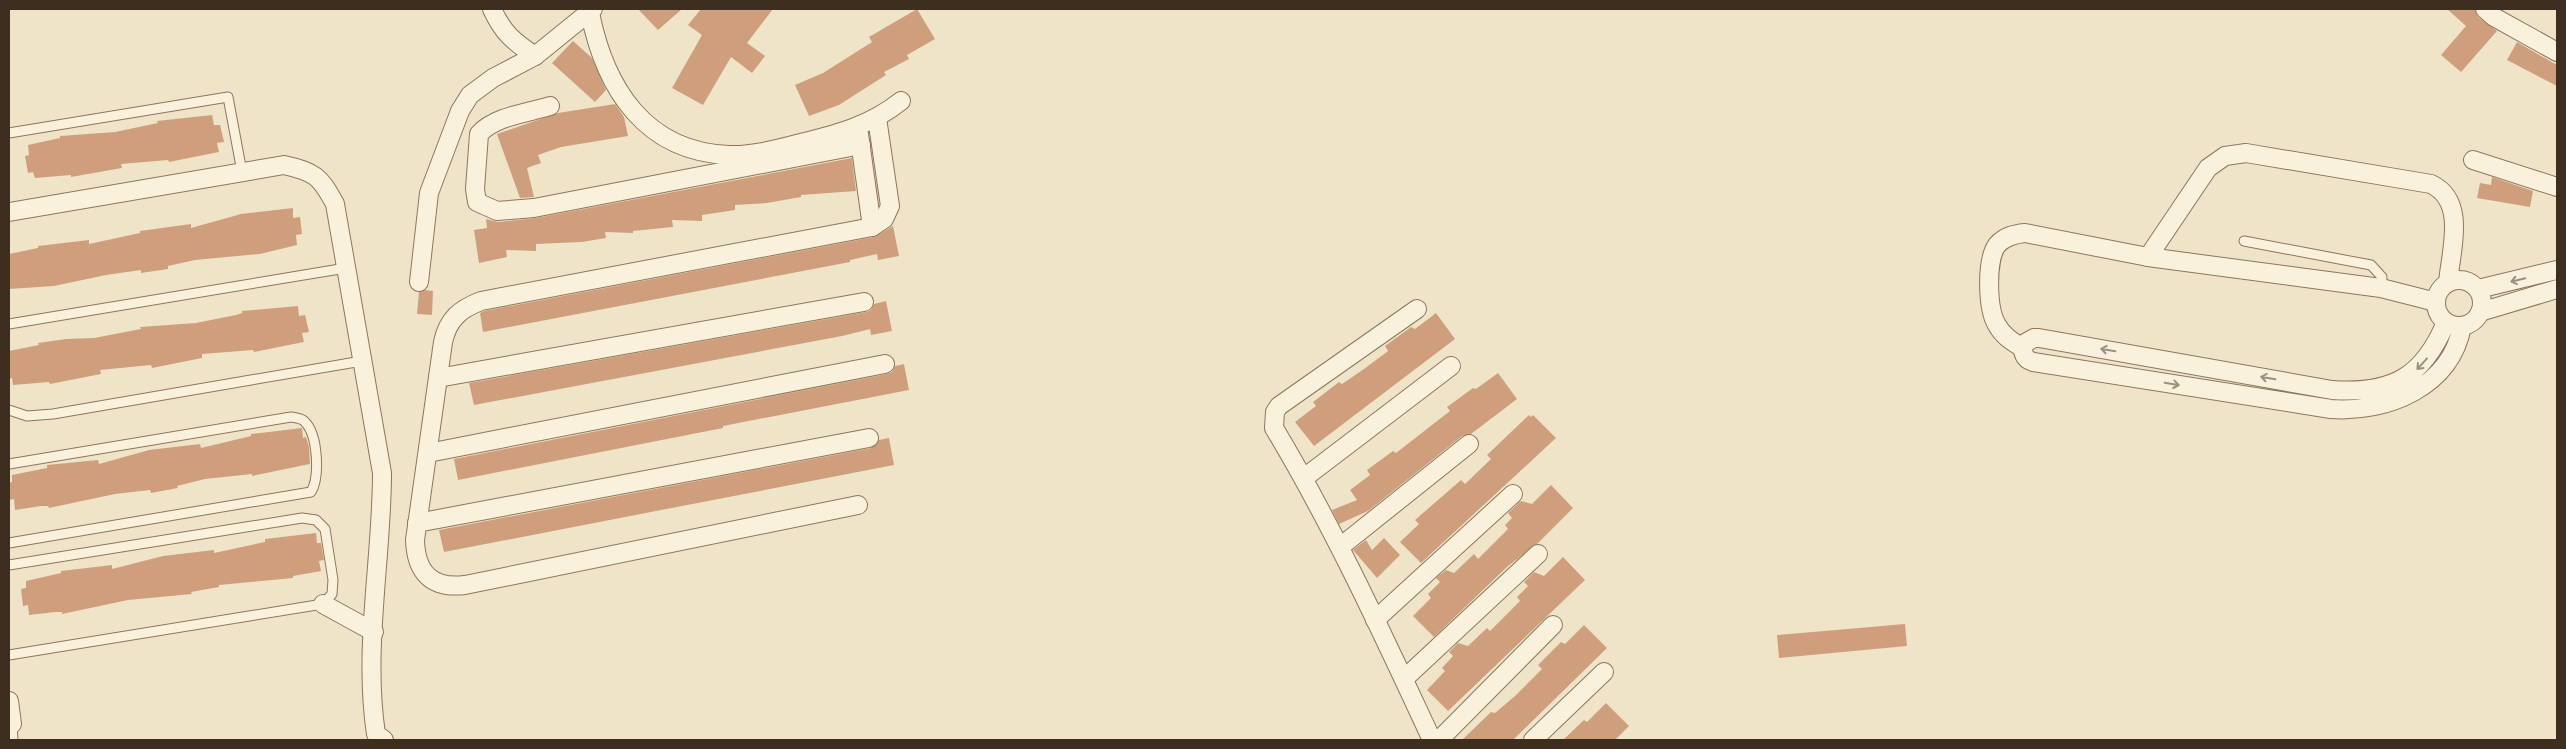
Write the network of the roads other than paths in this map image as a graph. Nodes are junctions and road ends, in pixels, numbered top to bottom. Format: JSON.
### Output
{"nodes":[{"id":1,"x":492,"y":9,"type":"edge"},
{"id":2,"x":2484,"y":9,"type":"edge"},
{"id":3,"x":591,"y":11,"type":"edge"},
{"id":4,"x":2557,"y":52,"type":"edge"},
{"id":5,"x":535,"y":56,"type":"junction"},
{"id":6,"x":902,"y":101,"type":"dead end"},
{"id":7,"x":550,"y":106,"type":"dead end"},
{"id":8,"x":877,"y":118,"type":"junction"},
{"id":9,"x":858,"y":128,"type":"junction"},
{"id":10,"x":9,"y":133,"type":"edge"},
{"id":11,"x":860,"y":145,"type":"junction"},
{"id":12,"x":2473,"y":160,"type":"dead end"},
{"id":13,"x":242,"y":172,"type":"junction"},
{"id":14,"x":2557,"y":187,"type":"edge"},
{"id":15,"x":9,"y":212,"type":"edge"},
{"id":16,"x":872,"y":227,"type":"junction"},
{"id":17,"x":2244,"y":241,"type":"dead end"},
{"id":18,"x":2148,"y":257,"type":"junction"},
{"id":19,"x":346,"y":268,"type":"junction"},
{"id":20,"x":2557,"y":270,"type":"edge"},
{"id":21,"x":419,"y":282,"type":"dead end"},
{"id":22,"x":2448,"y":282,"type":"junction"},
{"id":23,"x":2381,"y":288,"type":"junction"},
{"id":24,"x":2478,"y":289,"type":"junction"},
{"id":25,"x":2557,"y":289,"type":"edge"},
{"id":26,"x":864,"y":302,"type":"dead end"},
{"id":27,"x":2436,"y":302,"type":"junction"},
{"id":28,"x":1417,"y":309,"type":"dead end"},
{"id":29,"x":2480,"y":312,"type":"junction"},
{"id":30,"x":9,"y":324,"type":"edge"},
{"id":31,"x":2454,"y":324,"type":"junction"},
{"id":32,"x":2023,"y":348,"type":"junction"},
{"id":33,"x":362,"y":361,"type":"junction"},
{"id":34,"x":885,"y":364,"type":"dead end"},
{"id":35,"x":1451,"y":366,"type":"dead end"},
{"id":36,"x":438,"y":378,"type":"junction"},
{"id":37,"x":2319,"y":387,"type":"junction"},
{"id":38,"x":2317,"y":407,"type":"junction"},
{"id":39,"x":9,"y":410,"type":"edge"},
{"id":40,"x":869,"y":438,"type":"dead end"},
{"id":41,"x":1469,"y":444,"type":"dead end"},
{"id":42,"x":428,"y":453,"type":"junction"},
{"id":43,"x":9,"y":464,"type":"edge"},
{"id":44,"x":1304,"y":478,"type":"junction"},
{"id":45,"x":1513,"y":494,"type":"dead end"},
{"id":46,"x":858,"y":505,"type":"dead end"},
{"id":47,"x":417,"y":523,"type":"junction"},
{"id":48,"x":9,"y":543,"type":"edge"},
{"id":49,"x":1340,"y":547,"type":"junction"},
{"id":50,"x":1538,"y":554,"type":"dead end"},
{"id":51,"x":9,"y":565,"type":"edge"},
{"id":52,"x":323,"y":604,"type":"junction"},
{"id":53,"x":1375,"y":620,"type":"junction"},
{"id":54,"x":1553,"y":625,"type":"dead end"},
{"id":55,"x":374,"y":632,"type":"junction"},
{"id":56,"x":9,"y":655,"type":"edge"},
{"id":57,"x":1604,"y":672,"type":"dead end"},
{"id":58,"x":1404,"y":679,"type":"junction"},
{"id":59,"x":9,"y":701,"type":"edge"},
{"id":60,"x":11,"y":729,"type":"edge"},
{"id":61,"x":379,"y":738,"type":"edge"},
{"id":62,"x":1432,"y":740,"type":"edge"},
{"id":63,"x":1439,"y":740,"type":"edge"},
{"id":64,"x":1533,"y":740,"type":"edge"}],
"edges":[{"from":1,"to":5,"type":"street"},
{"from":2,"to":4,"type":"street"},
{"from":3,"to":5,"type":"street"},
{"from":3,"to":9,"type":"street"},
{"from":5,"to":21,"type":"street"},
{"from":6,"to":8,"type":"street"},
{"from":7,"to":11,"type":"street"},
{"from":8,"to":9,"type":"street"},
{"from":8,"to":16,"type":"street"},
{"from":9,"to":11,"type":"street"},
{"from":10,"to":13,"type":"lane"},
{"from":11,"to":16,"type":"street"},
{"from":12,"to":14,"type":"street"},
{"from":13,"to":15,"type":"street"},
{"from":13,"to":19,"type":"street"},
{"from":16,"to":36,"type":"street"},
{"from":17,"to":23,"type":"lane"},
{"from":18,"to":22,"type":"street"},
{"from":18,"to":23,"type":"street"},
{"from":18,"to":32,"type":"street"},
{"from":19,"to":30,"type":"lane"},
{"from":19,"to":33,"type":"street"},
{"from":20,"to":24,"type":"street","one_way":true},
{"from":22,"to":24,"type":"street"},
{"from":22,"to":27,"type":"street"},
{"from":23,"to":27,"type":"street"},
{"from":24,"to":29,"type":"street"},
{"from":25,"to":29,"type":"street"},
{"from":26,"to":36,"type":"street"},
{"from":27,"to":31,"type":"street"},
{"from":28,"to":44,"type":"street"},
{"from":29,"to":31,"type":"street"},
{"from":31,"to":37,"type":"street","one_way":true},
{"from":31,"to":38,"type":"street"},
{"from":37,"to":32,"type":"street","one_way":true},
{"from":32,"to":38,"type":"street","one_way":true},
{"from":33,"to":39,"type":"lane"},
{"from":33,"to":55,"type":"street"},
{"from":34,"to":42,"type":"street"},
{"from":35,"to":44,"type":"street"},
{"from":36,"to":42,"type":"street"},
{"from":37,"to":38,"type":"street"},
{"from":40,"to":47,"type":"street"},
{"from":41,"to":49,"type":"street"},
{"from":42,"to":47,"type":"street"},
{"from":43,"to":48,"type":"lane"},
{"from":44,"to":49,"type":"street"},
{"from":45,"to":53,"type":"street"},
{"from":46,"to":47,"type":"street"},
{"from":49,"to":53,"type":"street"},
{"from":50,"to":58,"type":"street"},
{"from":51,"to":52,"type":"lane"},
{"from":52,"to":55,"type":"street"},
{"from":52,"to":56,"type":"lane"},
{"from":53,"to":58,"type":"street"},
{"from":54,"to":63,"type":"street"},
{"from":55,"to":61,"type":"street"},
{"from":57,"to":64,"type":"street"},
{"from":58,"to":62,"type":"street"},
{"from":59,"to":60,"type":"street"}]}
